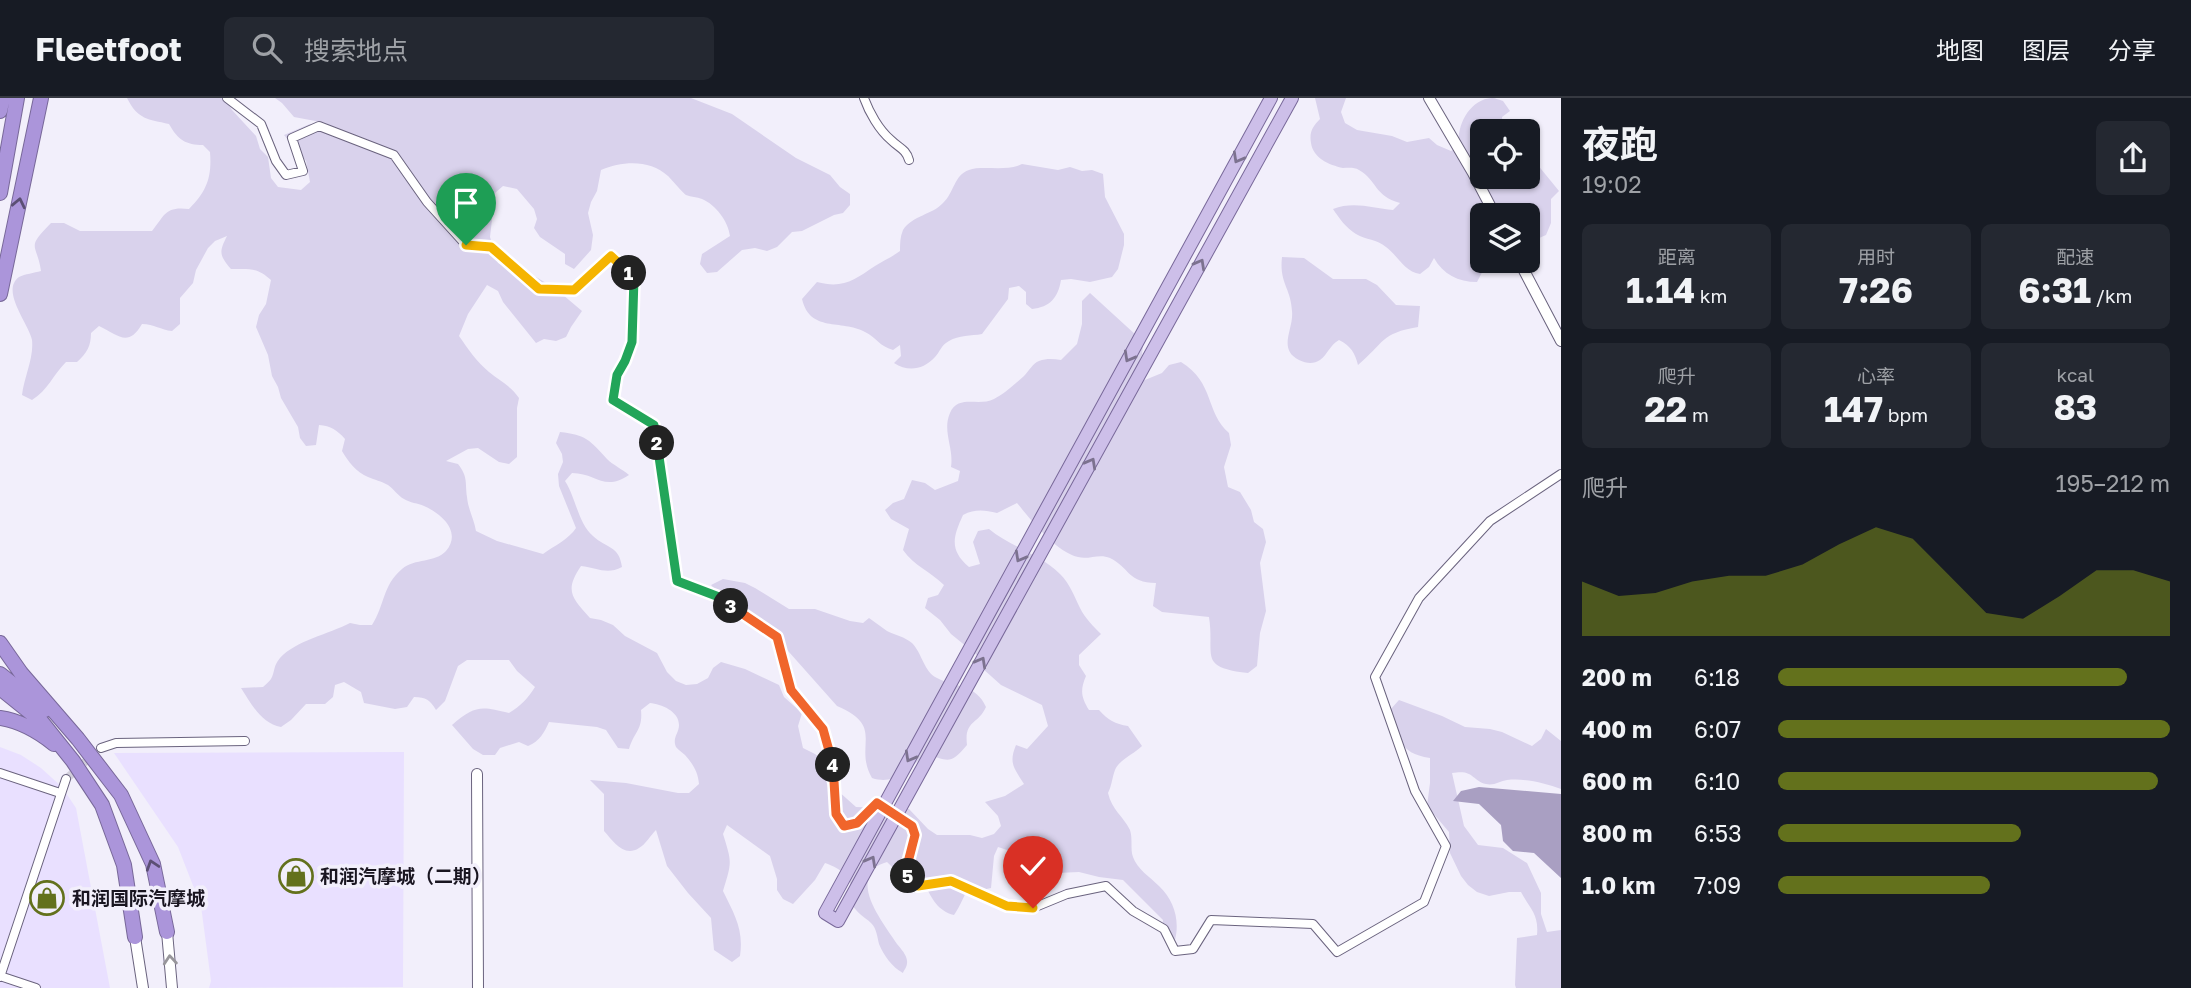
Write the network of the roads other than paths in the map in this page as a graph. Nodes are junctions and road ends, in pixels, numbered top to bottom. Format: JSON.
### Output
{"nodes":[{"id":1,"x":3,"y":98,"type":"edge"},
{"id":2,"x":18,"y":98,"type":"edge"},
{"id":3,"x":41,"y":98,"type":"edge"},
{"id":4,"x":227,"y":98,"type":"edge"},
{"id":5,"x":864,"y":98,"type":"edge"},
{"id":6,"x":1271,"y":98,"type":"edge"},
{"id":7,"x":1292,"y":98,"type":"edge"},
{"id":8,"x":1429,"y":98,"type":"edge"},
{"id":9,"x":0,"y":111,"type":"edge"},
{"id":10,"x":909,"y":160,"type":"dead end"},
{"id":11,"x":0,"y":193,"type":"edge"},
{"id":12,"x":1489,"y":203,"type":"edge"},
{"id":13,"x":1525,"y":273,"type":"edge"},
{"id":14,"x":0,"y":294,"type":"edge"},
{"id":15,"x":1561,"y":341,"type":"edge"},
{"id":16,"x":1561,"y":474,"type":"edge"},
{"id":17,"x":0,"y":643,"type":"edge"},
{"id":18,"x":0,"y":674,"type":"edge"},
{"id":19,"x":0,"y":688,"type":"edge"},
{"id":20,"x":0,"y":718,"type":"edge"},
{"id":21,"x":78,"y":738,"type":"junction"},
{"id":22,"x":245,"y":741,"type":"dead end"},
{"id":23,"x":101,"y":748,"type":"tunnel mouth"},
{"id":24,"x":74,"y":761,"type":"junction"},
{"id":25,"x":0,"y":773,"type":"edge"},
{"id":26,"x":477,"y":774,"type":"dead end"},
{"id":27,"x":66,"y":779,"type":"tunnel mouth"},
{"id":28,"x":60,"y":793,"type":"junction"},
{"id":29,"x":167,"y":932,"type":"joint"},
{"id":30,"x":135,"y":937,"type":"joint"},
{"id":31,"x":0,"y":976,"type":"edge"},
{"id":32,"x":36,"y":988,"type":"edge"},
{"id":33,"x":143,"y":988,"type":"edge"},
{"id":34,"x":172,"y":988,"type":"edge"},
{"id":35,"x":478,"y":988,"type":"edge"}],
"edges":[{"from":1,"to":9,"type":"highway"},
{"from":2,"to":11,"type":"highway"},
{"from":14,"to":3,"type":"highway","one_way":true},
{"from":4,"to":16,"type":"street","bridge":true},
{"from":5,"to":10,"type":"street"},
{"from":6,"to":7,"type":"main road","one_way":true},
{"from":8,"to":12,"type":"street"},
{"from":13,"to":15,"type":"street"},
{"from":17,"to":21,"type":"highway"},
{"from":18,"to":21,"type":"highway"},
{"from":19,"to":24,"type":"highway"},
{"from":20,"to":24,"type":"highway"},
{"from":29,"to":21,"type":"highway","one_way":true},
{"from":22,"to":23,"type":"street"},
{"from":24,"to":30,"type":"highway"},
{"from":25,"to":28,"type":"street"},
{"from":26,"to":35,"type":"street"},
{"from":27,"to":28,"type":"street"},
{"from":28,"to":31,"type":"street"},
{"from":34,"to":29,"type":"street","one_way":true},
{"from":30,"to":33,"type":"street"},
{"from":31,"to":32,"type":"street"}]}
